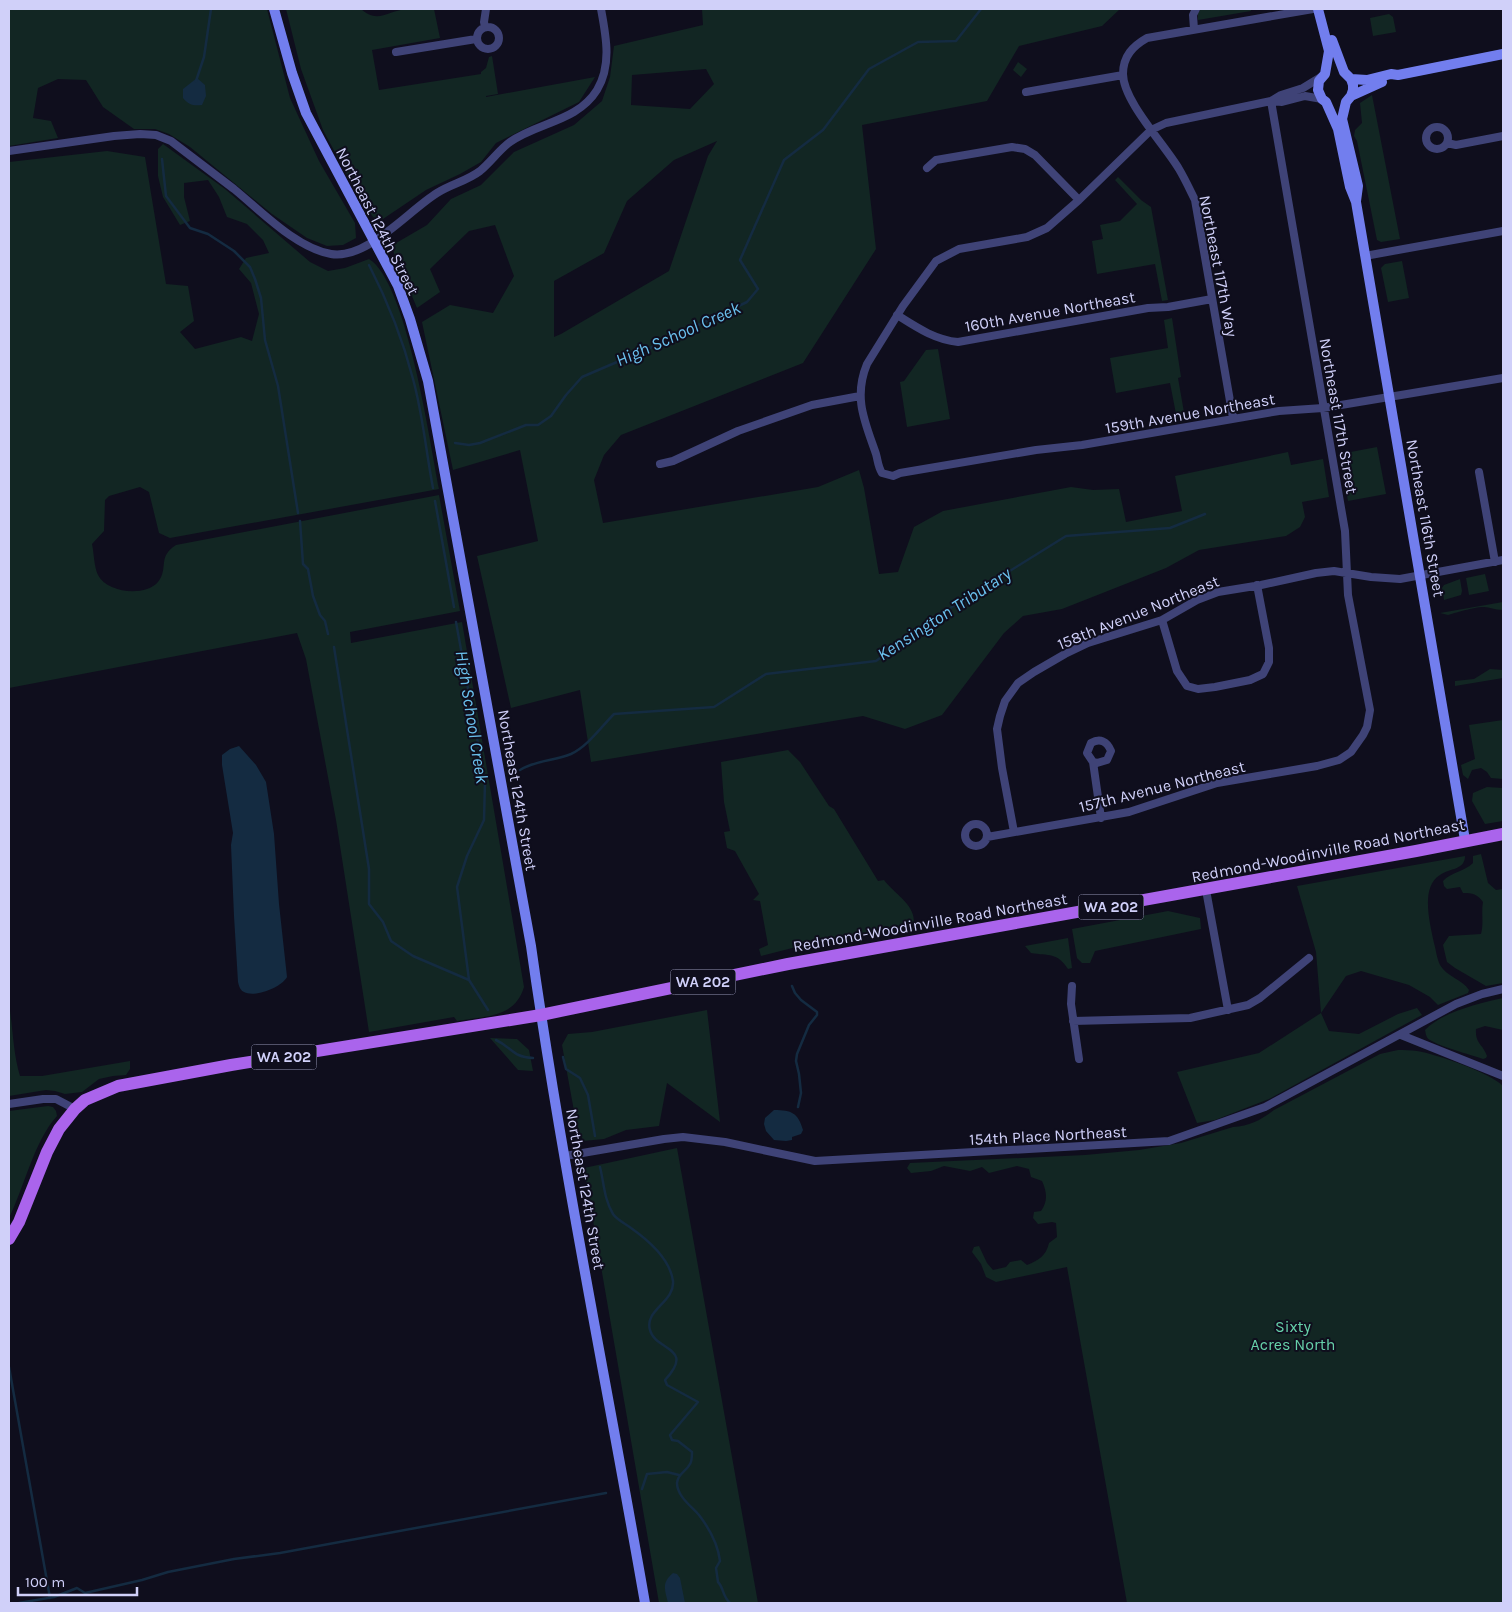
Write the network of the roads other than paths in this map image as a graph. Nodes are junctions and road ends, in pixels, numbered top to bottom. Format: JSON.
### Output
{"nodes":[{"id":1,"x":274,"y":9,"type":"edge"},
{"id":2,"x":486,"y":9,"type":"edge"},
{"id":3,"x":601,"y":9,"type":"edge"},
{"id":4,"x":1196,"y":9,"type":"edge"},
{"id":5,"x":1313,"y":9,"type":"edge"},
{"id":6,"x":1318,"y":9,"type":"edge"},
{"id":7,"x":1324,"y":9,"type":"edge"},
{"id":8,"x":485,"y":27,"type":"junction"},
{"id":9,"x":1194,"y":29,"type":"junction"},
{"id":10,"x":476,"y":38,"type":"junction"},
{"id":11,"x":396,"y":52,"type":"dead end"},
{"id":12,"x":1503,"y":54,"type":"edge"},
{"id":13,"x":1122,"y":75,"type":"junction"},
{"id":14,"x":1398,"y":75,"type":"junction"},
{"id":15,"x":1323,"y":76,"type":"junction"},
{"id":16,"x":1348,"y":76,"type":"junction"},
{"id":17,"x":1026,"y":92,"type":"dead end"},
{"id":18,"x":1348,"y":99,"type":"junction"},
{"id":19,"x":1324,"y":100,"type":"junction"},
{"id":20,"x":1271,"y":101,"type":"junction"},
{"id":21,"x":1151,"y":130,"type":"junction"},
{"id":22,"x":1503,"y":136,"type":"edge"},
{"id":23,"x":1447,"y":143,"type":"dead end"},
{"id":24,"x":9,"y":152,"type":"edge"},
{"id":25,"x":927,"y":168,"type":"dead end"},
{"id":26,"x":1080,"y":200,"type":"junction"},
{"id":27,"x":1356,"y":202,"type":"junction"},
{"id":28,"x":1503,"y":231,"type":"edge"},
{"id":29,"x":374,"y":240,"type":"junction"},
{"id":30,"x":1366,"y":256,"type":"junction"},
{"id":31,"x":1212,"y":299,"type":"junction"},
{"id":32,"x":897,"y":315,"type":"junction"},
{"id":33,"x":1503,"y":378,"type":"edge"},
{"id":34,"x":860,"y":396,"type":"junction"},
{"id":35,"x":1389,"y":397,"type":"junction"},
{"id":36,"x":1323,"y":408,"type":"junction"},
{"id":37,"x":1233,"y":418,"type":"junction"},
{"id":38,"x":660,"y":464,"type":"dead end"},
{"id":39,"x":1479,"y":472,"type":"dead end"},
{"id":40,"x":1503,"y":560,"type":"edge"},
{"id":41,"x":1495,"y":562,"type":"junction"},
{"id":42,"x":1346,"y":572,"type":"junction"},
{"id":43,"x":1420,"y":575,"type":"junction"},
{"id":44,"x":1257,"y":585,"type":"junction"},
{"id":45,"x":1162,"y":620,"type":"junction"},
{"id":46,"x":1363,"y":735,"type":"joint"},
{"id":47,"x":1092,"y":762,"type":"dead end"},
{"id":48,"x":1101,"y":818,"type":"junction"},
{"id":49,"x":1014,"y":832,"type":"junction"},
{"id":50,"x":1503,"y":834,"type":"edge"},
{"id":51,"x":987,"y":837,"type":"dead end"},
{"id":52,"x":1465,"y":840,"type":"junction"},
{"id":53,"x":1206,"y":890,"type":"junction"},
{"id":54,"x":1309,"y":958,"type":"dead end"},
{"id":55,"x":1072,"y":986,"type":"dead end"},
{"id":56,"x":1503,"y":989,"type":"edge"},
{"id":57,"x":1228,"y":1010,"type":"junction"},
{"id":58,"x":541,"y":1015,"type":"junction"},
{"id":59,"x":1073,"y":1021,"type":"junction"},
{"id":60,"x":1401,"y":1035,"type":"junction"},
{"id":61,"x":1079,"y":1059,"type":"dead end"},
{"id":62,"x":1503,"y":1076,"type":"edge"},
{"id":63,"x":9,"y":1104,"type":"edge"},
{"id":64,"x":74,"y":1109,"type":"junction"},
{"id":65,"x":565,"y":1156,"type":"junction"},
{"id":66,"x":9,"y":1239,"type":"edge"},
{"id":67,"x":644,"y":1603,"type":"edge"}],
"edges":[{"from":1,"to":29,"type":"street","name":"Northeast 124th Street"},
{"from":2,"to":8,"type":"street"},
{"from":3,"to":29,"type":"street"},
{"from":4,"to":9,"type":"street"},
{"from":5,"to":9,"type":"street"},
{"from":6,"to":15,"type":"street","name":"Northeast 116th Street"},
{"from":7,"to":16,"type":"street","name":"Northeast 116th Street"},
{"from":8,"to":10,"type":"street"},
{"from":8,"to":10,"type":"street"},
{"from":9,"to":13,"type":"street"},
{"from":10,"to":11,"type":"street"},
{"from":12,"to":14,"type":"street"},
{"from":13,"to":17,"type":"street"},
{"from":13,"to":21,"type":"street","name":"Northeast 117th Way"},
{"from":14,"to":16,"type":"street"},
{"from":14,"to":18,"type":"street"},
{"from":15,"to":16,"type":"street"},
{"from":15,"to":19,"type":"street","name":"Northeast 116th Street"},
{"from":15,"to":20,"type":"street"},
{"from":16,"to":18,"type":"street","name":"Northeast 116th Street"},
{"from":18,"to":19,"type":"street"},
{"from":18,"to":27,"type":"street","name":"Northeast 116th Street"},
{"from":19,"to":20,"type":"street"},
{"from":19,"to":27,"type":"street","name":"Northeast 116th Street"},
{"from":20,"to":21,"type":"street"},
{"from":20,"to":36,"type":"street","name":"Northeast 117th Street"},
{"from":21,"to":26,"type":"street"},
{"from":21,"to":31,"type":"street","name":"Northeast 117th Way"},
{"from":22,"to":23,"type":"street"},
{"from":24,"to":29,"type":"street"},
{"from":25,"to":26,"type":"street"},
{"from":26,"to":32,"type":"street"},
{"from":27,"to":30,"type":"street","name":"Northeast 116th Street"},
{"from":28,"to":30,"type":"street"},
{"from":29,"to":58,"type":"street","name":"Northeast 124th Street"},
{"from":30,"to":35,"type":"street","name":"Northeast 116th Street"},
{"from":31,"to":32,"type":"street","name":"160th Avenue Northeast"},
{"from":31,"to":37,"type":"street","name":"Northeast 117th Way"},
{"from":32,"to":34,"type":"street"},
{"from":33,"to":35,"type":"street","name":"159th Avenue Northeast"},
{"from":34,"to":37,"type":"street","name":"159th Avenue Northeast"},
{"from":34,"to":38,"type":"street"},
{"from":35,"to":36,"type":"street","name":"159th Avenue Northeast"},
{"from":35,"to":43,"type":"street","name":"Northeast 116th Street"},
{"from":36,"to":37,"type":"street","name":"159th Avenue Northeast"},
{"from":36,"to":42,"type":"street","name":"Northeast 117th Street"},
{"from":39,"to":41,"type":"street"},
{"from":40,"to":41,"type":"street","name":"158th Avenue Northeast"},
{"from":41,"to":43,"type":"street","name":"158th Avenue Northeast"},
{"from":42,"to":43,"type":"street","name":"158th Avenue Northeast"},
{"from":42,"to":44,"type":"street","name":"158th Avenue Northeast"},
{"from":42,"to":46,"type":"street","name":"Northeast 117th Street"},
{"from":43,"to":52,"type":"street","name":"Northeast 116th Street"},
{"from":44,"to":45,"type":"street","name":"158th Avenue Northeast"},
{"from":44,"to":45,"type":"street"},
{"from":45,"to":49,"type":"street","name":"158th Avenue Northeast"},
{"from":46,"to":48,"type":"street","name":"157th Avenue Northeast"},
{"from":47,"to":48,"type":"street"},
{"from":48,"to":49,"type":"street","name":"157th Avenue Northeast"},
{"from":49,"to":51,"type":"street","name":"157th Avenue Northeast"},
{"from":50,"to":52,"type":"main road","name":"Redmond-Woodinville Road Northeast","number":"WA 202"},
{"from":52,"to":53,"type":"main road","name":"Redmond-Woodinville Road Northeast","number":"WA 202"},
{"from":53,"to":57,"type":"street"},
{"from":53,"to":58,"type":"main road","name":"Redmond-Woodinville Road Northeast","number":"WA 202"},
{"from":54,"to":57,"type":"street"},
{"from":55,"to":59,"type":"street"},
{"from":56,"to":60,"type":"street","name":"154th Place Northeast"},
{"from":57,"to":59,"type":"street"},
{"from":58,"to":64,"type":"main road","number":"WA 202"},
{"from":58,"to":65,"type":"street","name":"Northeast 124th Street"},
{"from":59,"to":61,"type":"street"},
{"from":60,"to":62,"type":"street"},
{"from":60,"to":65,"type":"street","name":"154th Place Northeast"},
{"from":63,"to":64,"type":"street"},
{"from":64,"to":66,"type":"main road","number":"WA 202"},
{"from":65,"to":67,"type":"street","name":"Northeast 124th Street"}]}
